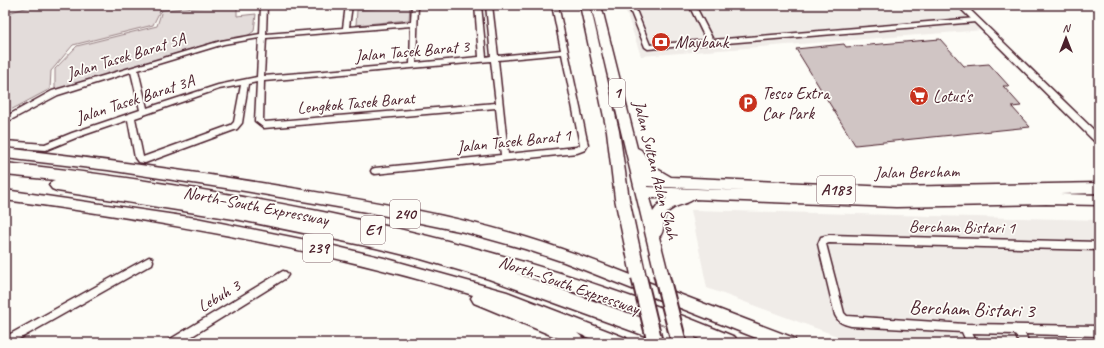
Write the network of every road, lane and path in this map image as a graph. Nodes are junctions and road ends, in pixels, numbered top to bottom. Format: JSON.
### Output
{"nodes":[{"id":1,"x":264,"y":5,"type":"edge"},
{"id":2,"x":349,"y":5,"type":"edge"},
{"id":3,"x":415,"y":5,"type":"edge"},
{"id":4,"x":478,"y":5,"type":"edge"},
{"id":5,"x":489,"y":5,"type":"edge"},
{"id":6,"x":555,"y":5,"type":"edge"},
{"id":7,"x":585,"y":5,"type":"edge"},
{"id":8,"x":596,"y":5,"type":"edge"},
{"id":9,"x":631,"y":5,"type":"edge"},
{"id":10,"x":692,"y":5,"type":"edge"},
{"id":11,"x":962,"y":5,"type":"edge"},
{"id":12,"x":976,"y":20,"type":"junction"},
{"id":13,"x":414,"y":24,"type":"junction"},
{"id":14,"x":346,"y":29,"type":"junction"},
{"id":15,"x":262,"y":36,"type":"junction"},
{"id":16,"x":711,"y":43,"type":"junction"},
{"id":17,"x":565,"y":52,"type":"junction"},
{"id":18,"x":494,"y":58,"type":"junction"},
{"id":19,"x":483,"y":59,"type":"junction"},
{"id":20,"x":413,"y":65,"type":"junction"},
{"id":21,"x":134,"y":69,"type":"junction"},
{"id":22,"x":261,"y":79,"type":"junction"},
{"id":23,"x":245,"y":82,"type":"junction"},
{"id":24,"x":500,"y":105,"type":"junction"},
{"id":25,"x":144,"y":112,"type":"junction"},
{"id":26,"x":131,"y":116,"type":"junction"},
{"id":27,"x":5,"y":120,"type":"edge"},
{"id":28,"x":625,"y":128,"type":"junction"},
{"id":29,"x":1099,"y":141,"type":"edge"},
{"id":30,"x":5,"y":144,"type":"edge"},
{"id":31,"x":5,"y":153,"type":"edge"},
{"id":32,"x":505,"y":158,"type":"junction"},
{"id":33,"x":618,"y":164,"type":"junction"},
{"id":34,"x":5,"y":169,"type":"edge"},
{"id":35,"x":375,"y":171,"type":"dead end"},
{"id":36,"x":5,"y":179,"type":"edge"},
{"id":37,"x":1099,"y":182,"type":"edge"},
{"id":38,"x":681,"y":183,"type":"junction"},
{"id":39,"x":638,"y":186,"type":"junction"},
{"id":40,"x":1033,"y":188,"type":"junction"},
{"id":41,"x":1099,"y":188,"type":"edge"},
{"id":42,"x":5,"y":195,"type":"edge"},
{"id":43,"x":805,"y":198,"type":"junction"},
{"id":44,"x":1099,"y":200,"type":"edge"},
{"id":45,"x":1099,"y":246,"type":"edge"},
{"id":46,"x":656,"y":251,"type":"junction"},
{"id":47,"x":150,"y":261,"type":"dead end"},
{"id":48,"x":283,"y":275,"type":"dead end"},
{"id":49,"x":430,"y":277,"type":"junction"},
{"id":50,"x":643,"y":277,"type":"junction"},
{"id":51,"x":844,"y":320,"type":"joint"},
{"id":52,"x":965,"y":328,"type":"junction"},
{"id":53,"x":1018,"y":329,"type":"junction"},
{"id":54,"x":1099,"y":331,"type":"edge"},
{"id":55,"x":5,"y":342,"type":"edge"},
{"id":56,"x":172,"y":343,"type":"edge"},
{"id":57,"x":577,"y":343,"type":"edge"},
{"id":58,"x":620,"y":343,"type":"edge"},
{"id":59,"x":655,"y":343,"type":"edge"},
{"id":60,"x":662,"y":343,"type":"edge"},
{"id":61,"x":680,"y":343,"type":"edge"},
{"id":62,"x":688,"y":343,"type":"edge"},
{"id":63,"x":728,"y":343,"type":"edge"},
{"id":64,"x":788,"y":343,"type":"edge"},
{"id":65,"x":972,"y":343,"type":"edge"},
{"id":66,"x":1024,"y":343,"type":"edge"}],
"edges":[{"from":1,"to":15,"type":"street"},
{"from":2,"to":14,"type":"street"},
{"from":3,"to":13,"type":"street"},
{"from":4,"to":19,"type":"street"},
{"from":5,"to":18,"type":"street"},
{"from":6,"to":17,"type":"street","name":"Jalan Tasek Barat 1"},
{"from":7,"to":33,"type":"main road","name":"Jalan Sultan Azlan Shah","number":"1"},
{"from":8,"to":28,"type":"main road","name":"Jalan Sultan Azlan Shah","number":"1"},
{"from":9,"to":16,"type":"street"},
{"from":10,"to":16,"type":"street"},
{"from":11,"to":12,"type":"street"},
{"from":12,"to":16,"type":"street"},
{"from":12,"to":29,"type":"street"},
{"from":13,"to":14,"type":"street","name":"Jalan Tasek Barat 5A"},
{"from":13,"to":20,"type":"street"},
{"from":14,"to":15,"type":"street","name":"Jalan Tasek Barat 5A"},
{"from":15,"to":21,"type":"street","name":"Jalan Tasek Barat 5A"},
{"from":15,"to":22,"type":"street"},
{"from":17,"to":18,"type":"street","name":"Jalan Tasek Barat 3"},
{"from":17,"to":32,"type":"street","name":"Jalan Tasek Barat 1"},
{"from":18,"to":19,"type":"street","name":"Jalan Tasek Barat 3"},
{"from":18,"to":24,"type":"street"},
{"from":19,"to":20,"type":"street","name":"Jalan Tasek Barat 3"},
{"from":20,"to":22,"type":"street","name":"Jalan Tasek Barat 3"},
{"from":21,"to":25,"type":"street"},
{"from":21,"to":27,"type":"street","name":"Jalan Tasek Barat 5A"},
{"from":22,"to":23,"type":"street","name":"Jalan Tasek Barat 3A"},
{"from":22,"to":24,"type":"street","name":"Lengkok Tasek Barat"},
{"from":23,"to":25,"type":"street","name":"Jalan Tasek Barat 3A"},
{"from":23,"to":26,"type":"street"},
{"from":24,"to":32,"type":"street"},
{"from":25,"to":26,"type":"street","name":"Jalan Tasek Barat 3A"},
{"from":26,"to":30,"type":"street","name":"Jalan Tasek Barat 3A"},
{"from":28,"to":38,"type":"main road"},
{"from":28,"to":39,"type":"main road","name":"Jalan Sultan Azlan Shah","number":"1"},
{"from":31,"to":64,"type":"main road","number":"240"},
{"from":32,"to":35,"type":"street","name":"Jalan Tasek Barat 1"},
{"from":33,"to":39,"type":"main road"},
{"from":33,"to":50,"type":"main road","name":"Jalan Sultan Azlan Shah","number":"1"},
{"from":34,"to":63,"type":"highway","name":"North–South Expressway","number":"E1"},
{"from":36,"to":62,"type":"highway","name":"North–South Expressway","number":"E1"},
{"from":37,"to":40,"type":"main road"},
{"from":38,"to":39,"type":"main road","name":"Jalan Bercham","number":"A183"},
{"from":38,"to":40,"type":"main road","name":"Jalan Bercham","number":"A183"},
{"from":39,"to":43,"type":"main road","name":"Jalan Bercham","number":"A183"},
{"from":39,"to":46,"type":"main road","name":"Jalan Sultan Azlan Shah","number":"1"},
{"from":39,"to":50,"type":"main road"},
{"from":40,"to":41,"type":"main road","name":"Jalan Bercham","number":"A183"},
{"from":42,"to":49,"type":"main road","number":"239"},
{"from":43,"to":44,"type":"main road","name":"Jalan Bercham","number":"A183"},
{"from":43,"to":46,"type":"main road"},
{"from":45,"to":51,"type":"street","name":"Bercham Bistari 1"},
{"from":46,"to":61,"type":"main road","name":"Jalan Sultan Azlan Shah","number":"1","bridge":true},
{"from":47,"to":55,"type":"street"},
{"from":48,"to":56,"type":"street","name":"Lebuh 3"},
{"from":49,"to":57,"type":"main road"},
{"from":49,"to":58,"type":"main road","number":"239"},
{"from":50,"to":59,"type":"main road","name":"Jalan Sultan Azlan Shah","number":"1","bridge":true},
{"from":50,"to":60,"type":"main road"},
{"from":51,"to":52,"type":"street","name":"Bercham Bistari 3"},
{"from":52,"to":53,"type":"street","name":"Bercham Bistari 3"},
{"from":52,"to":65,"type":"street"},
{"from":53,"to":54,"type":"street","name":"Bercham Bistari 3"},
{"from":53,"to":66,"type":"street"}]}
